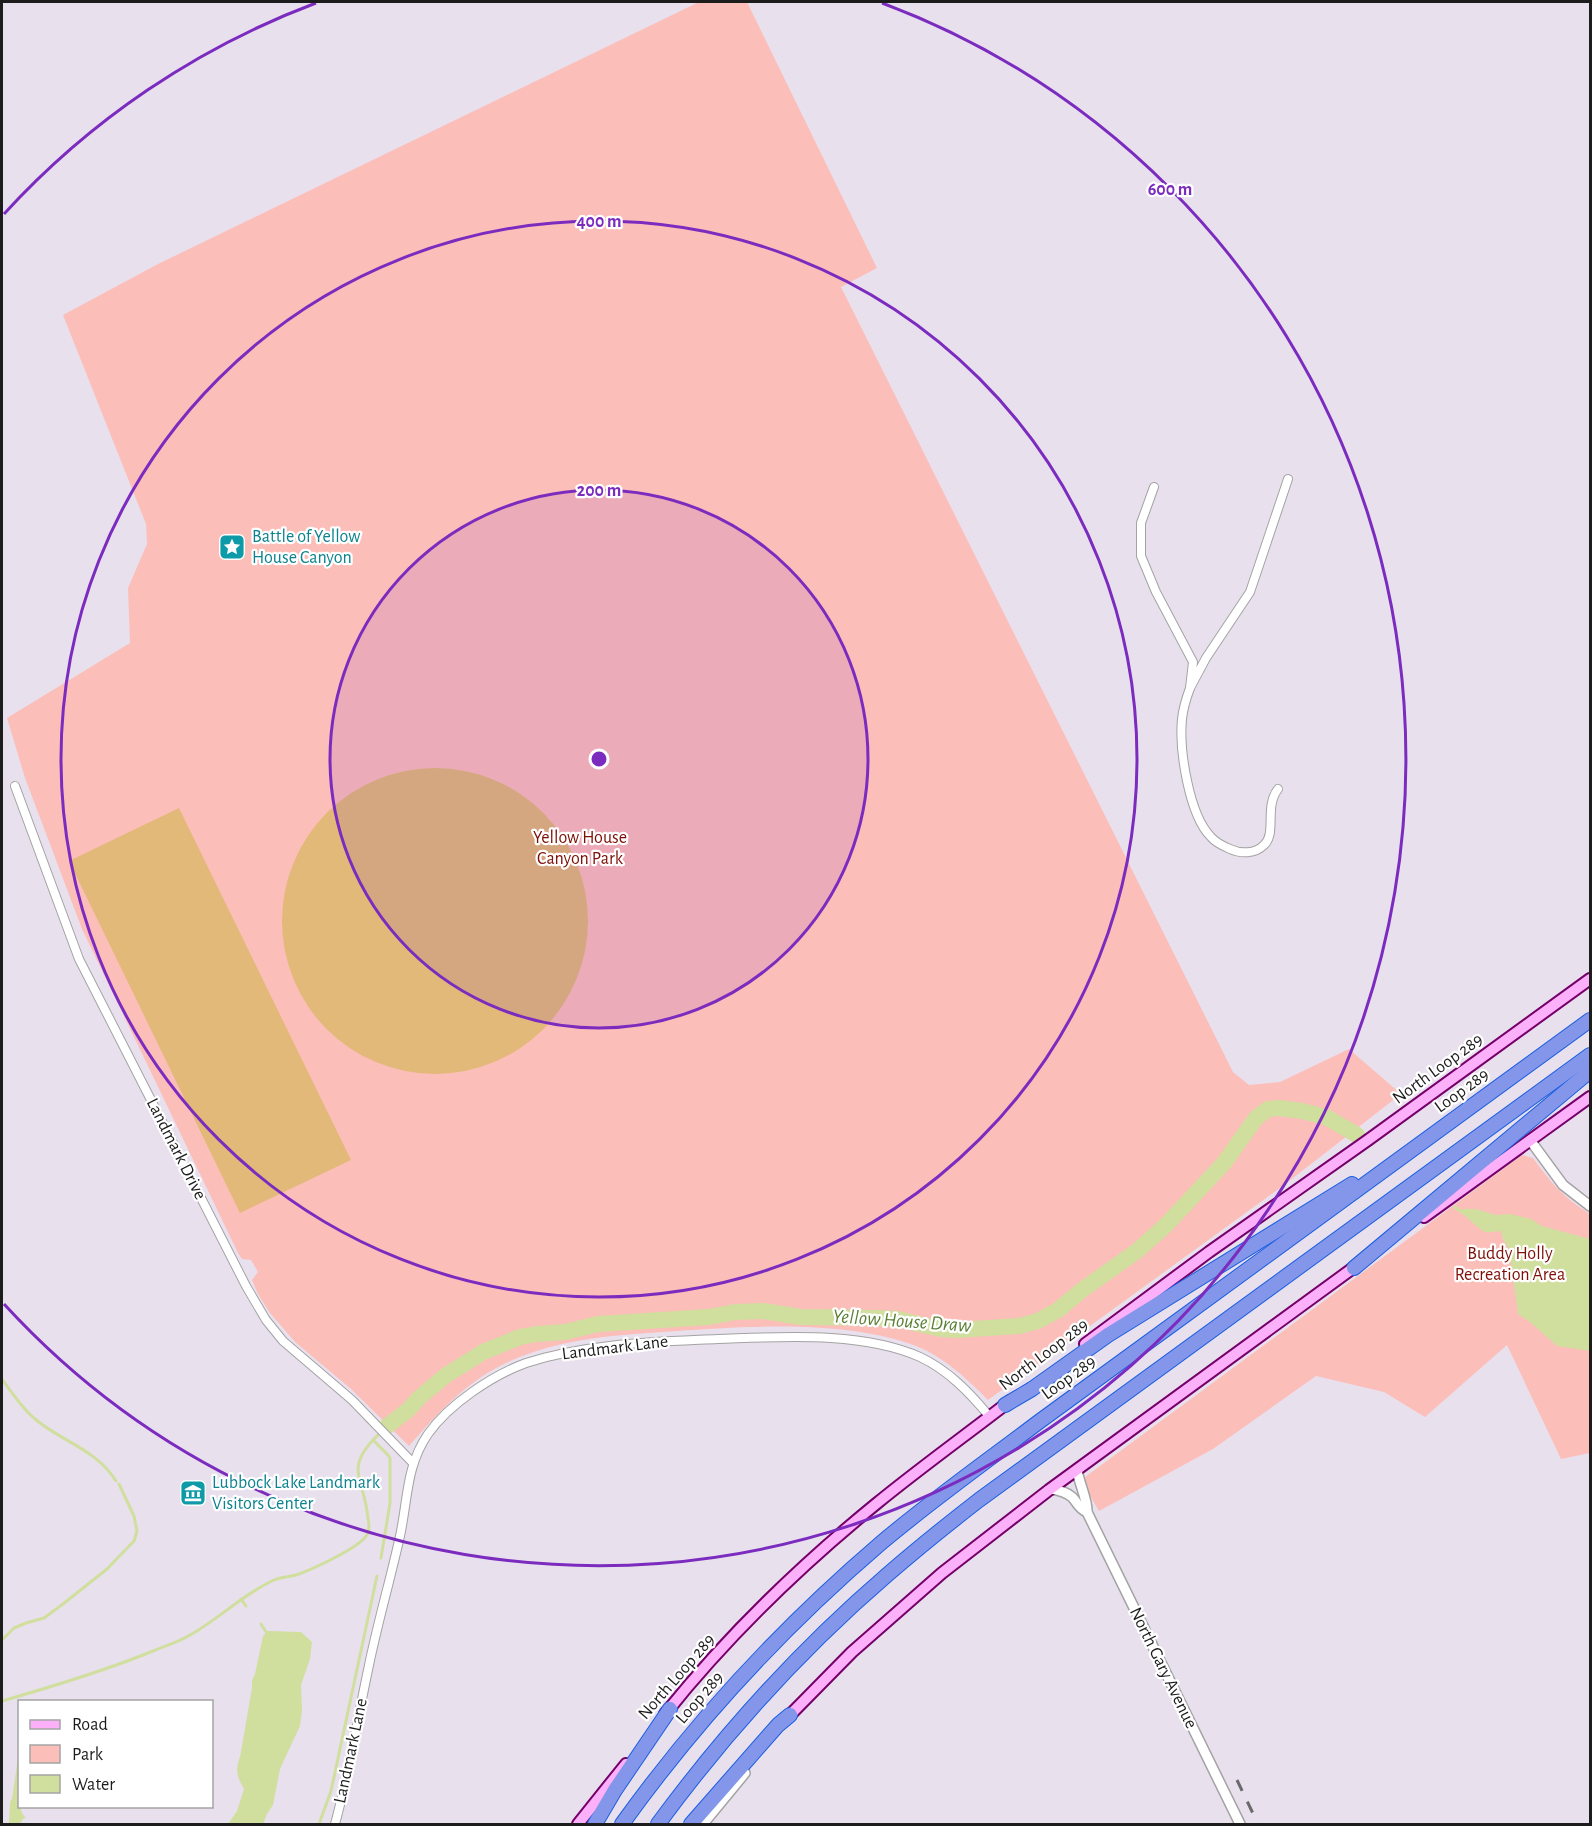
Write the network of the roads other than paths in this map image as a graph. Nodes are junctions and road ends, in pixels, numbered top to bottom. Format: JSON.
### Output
{"nodes":[{"id":1,"x":1288,"y":479,"type":"dead end"},
{"id":2,"x":1154,"y":487,"type":"dead end"},
{"id":3,"x":1190,"y":688,"type":"junction"},
{"id":4,"x":15,"y":786,"type":"dead end"},
{"id":5,"x":1278,"y":789,"type":"dead end"},
{"id":6,"x":1590,"y":979,"type":"edge"},
{"id":7,"x":1590,"y":1020,"type":"edge"},
{"id":8,"x":1590,"y":1055,"type":"edge"},
{"id":9,"x":1590,"y":1071,"type":"edge"},
{"id":10,"x":1590,"y":1097,"type":"edge"},
{"id":11,"x":1530,"y":1140,"type":"junction"},
{"id":12,"x":1406,"y":1154,"type":"junction"},
{"id":13,"x":1590,"y":1206,"type":"edge"},
{"id":14,"x":1354,"y":1268,"type":"junction"},
{"id":15,"x":1005,"y":1405,"type":"junction"},
{"id":16,"x":989,"y":1416,"type":"junction"},
{"id":17,"x":412,"y":1462,"type":"junction"},
{"id":18,"x":1077,"y":1470,"type":"junction"},
{"id":19,"x":1051,"y":1489,"type":"junction"},
{"id":20,"x":1087,"y":1512,"type":"junction"},
{"id":21,"x":670,"y":1709,"type":"junction"},
{"id":22,"x":790,"y":1715,"type":"junction"},
{"id":23,"x":335,"y":1824,"type":"edge"},
{"id":24,"x":578,"y":1824,"type":"edge"},
{"id":25,"x":595,"y":1824,"type":"edge"},
{"id":26,"x":622,"y":1824,"type":"edge"},
{"id":27,"x":658,"y":1824,"type":"edge"},
{"id":28,"x":691,"y":1824,"type":"edge"},
{"id":29,"x":703,"y":1824,"type":"edge"},
{"id":30,"x":1240,"y":1824,"type":"edge"}],
"edges":[{"from":1,"to":3,"type":"street"},
{"from":2,"to":3,"type":"street"},
{"from":3,"to":5,"type":"street"},
{"from":4,"to":17,"type":"street","name":"Landmark Drive"},
{"from":6,"to":15,"type":"main road","name":"North Loop 289"},
{"from":7,"to":12,"type":"highway","name":"Loop 289"},
{"from":8,"to":27,"type":"highway"},
{"from":9,"to":14,"type":"highway"},
{"from":10,"to":11,"type":"main road"},
{"from":11,"to":13,"type":"street"},
{"from":11,"to":14,"type":"main road"},
{"from":12,"to":15,"type":"highway"},
{"from":12,"to":26,"type":"highway","name":"Loop 289"},
{"from":14,"to":18,"type":"main road"},
{"from":15,"to":16,"type":"main road","name":"North Loop 289"},
{"from":16,"to":17,"type":"street","name":"Landmark Lane"},
{"from":16,"to":21,"type":"main road","name":"North Loop 289"},
{"from":17,"to":23,"type":"street","name":"Landmark Lane"},
{"from":18,"to":19,"type":"main road"},
{"from":18,"to":20,"type":"street","name":"North Gary Avenue"},
{"from":19,"to":20,"type":"street","name":"North Gary Avenue"},
{"from":19,"to":22,"type":"main road"},
{"from":20,"to":30,"type":"street","name":"North Gary Avenue"},
{"from":21,"to":24,"type":"main road","name":"North Loop 289"},
{"from":21,"to":25,"type":"highway"},
{"from":22,"to":28,"type":"highway"},
{"from":22,"to":29,"type":"street"}]}
